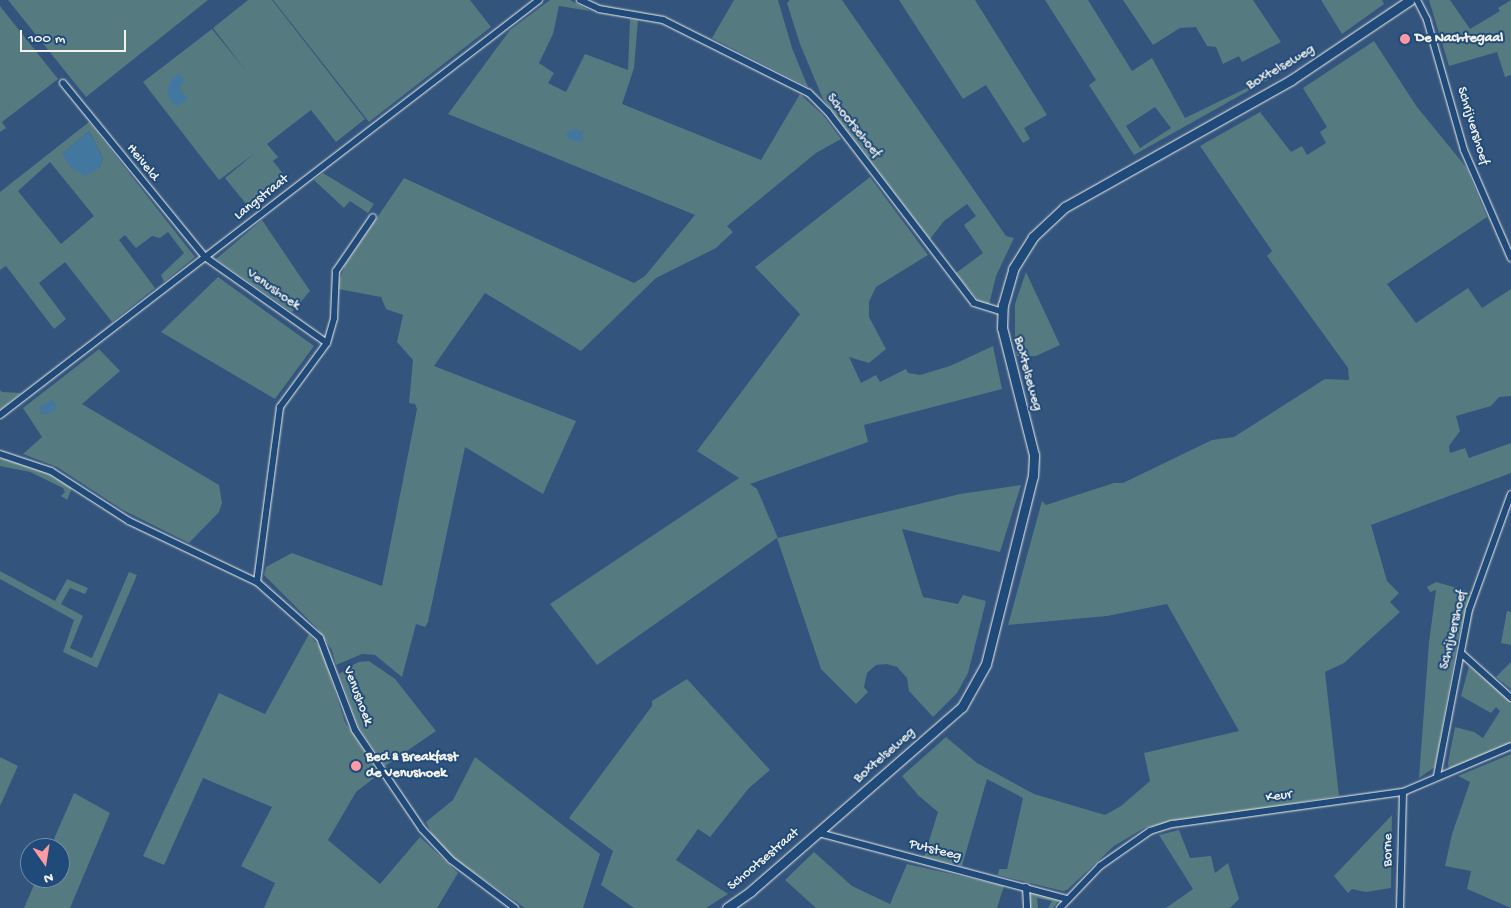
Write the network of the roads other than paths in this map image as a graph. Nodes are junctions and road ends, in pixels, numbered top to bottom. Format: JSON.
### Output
{"nodes":[{"id":1,"x":539,"y":0,"type":"edge"},
{"id":2,"x":580,"y":0,"type":"edge"},
{"id":3,"x":1410,"y":0,"type":"edge"},
{"id":4,"x":1417,"y":0,"type":"edge"},
{"id":5,"x":63,"y":82,"type":"dead end"},
{"id":6,"x":373,"y":217,"type":"dead end"},
{"id":7,"x":205,"y":257,"type":"junction"},
{"id":8,"x":1511,"y":258,"type":"edge"},
{"id":9,"x":1002,"y":312,"type":"junction"},
{"id":10,"x":327,"y":343,"type":"junction"},
{"id":11,"x":0,"y":415,"type":"edge"},
{"id":12,"x":0,"y":454,"type":"edge"},
{"id":13,"x":1511,"y":494,"type":"edge"},
{"id":14,"x":257,"y":582,"type":"junction"},
{"id":15,"x":1461,"y":653,"type":"junction"},
{"id":16,"x":1511,"y":698,"type":"edge"},
{"id":17,"x":1511,"y":746,"type":"edge"},
{"id":18,"x":1437,"y":776,"type":"junction"},
{"id":19,"x":1403,"y":792,"type":"junction"},
{"id":20,"x":819,"y":833,"type":"junction"},
{"id":21,"x":1026,"y":887,"type":"junction"},
{"id":22,"x":1067,"y":899,"type":"junction"},
{"id":23,"x":514,"y":908,"type":"edge"},
{"id":24,"x":727,"y":908,"type":"edge"},
{"id":25,"x":1027,"y":908,"type":"edge"},
{"id":26,"x":1060,"y":908,"type":"edge"},
{"id":27,"x":1400,"y":908,"type":"edge"}],
"edges":[{"from":1,"to":7,"type":"street","name":"Langstraat"},
{"from":2,"to":9,"type":"street","name":"Schootsehoef"},
{"from":3,"to":9,"type":"main road","name":"Boxtelseweg"},
{"from":4,"to":8,"type":"street","name":"Schrijvershoef"},
{"from":5,"to":7,"type":"street","name":"Heiveld"},
{"from":6,"to":10,"type":"street"},
{"from":7,"to":10,"type":"street","name":"Venushoek"},
{"from":7,"to":11,"type":"street","name":"Langstraat"},
{"from":9,"to":20,"type":"main road","name":"Boxtelseweg"},
{"from":10,"to":14,"type":"street"},
{"from":12,"to":14,"type":"street","name":"Venushoek"},
{"from":13,"to":15,"type":"street","name":"Schrijvershoef"},
{"from":14,"to":23,"type":"street","name":"Venushoek"},
{"from":15,"to":16,"type":"street"},
{"from":15,"to":18,"type":"street","name":"Schrijvershoef"},
{"from":17,"to":18,"type":"street","name":"Keur"},
{"from":18,"to":19,"type":"street","name":"Keur"},
{"from":19,"to":22,"type":"street","name":"Keur"},
{"from":19,"to":27,"type":"street","name":"Borne"},
{"from":20,"to":21,"type":"street","name":"Putsteeg"},
{"from":20,"to":24,"type":"main road","name":"Schootsestraat"},
{"from":21,"to":22,"type":"street"},
{"from":21,"to":25,"type":"street"},
{"from":22,"to":26,"type":"street","name":"Keur"}]}
